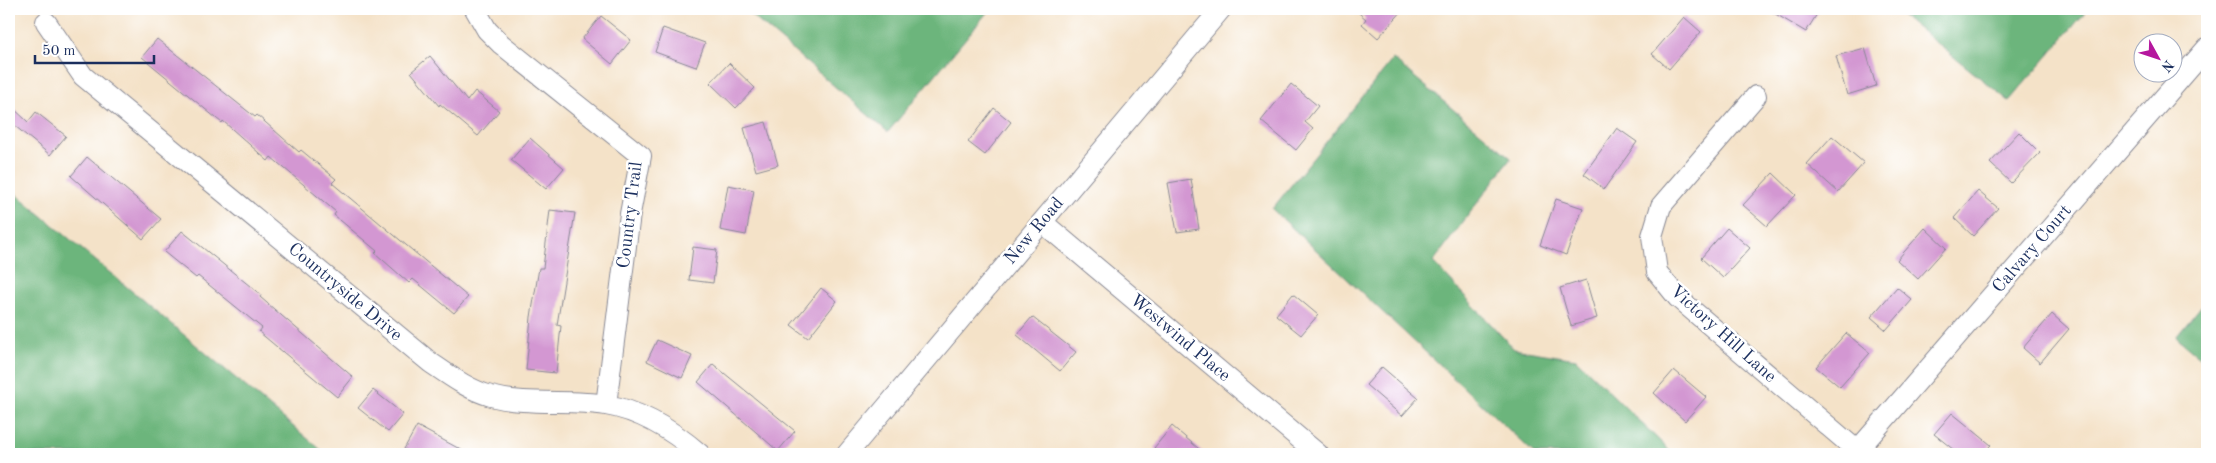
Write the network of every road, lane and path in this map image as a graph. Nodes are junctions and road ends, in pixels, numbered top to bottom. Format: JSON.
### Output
{"nodes":[{"id":1,"x":475,"y":9,"type":"edge"},
{"id":2,"x":1221,"y":9,"type":"edge"},
{"id":3,"x":46,"y":22,"type":"dead end"},
{"id":4,"x":2207,"y":48,"type":"edge"},
{"id":5,"x":1756,"y":96,"type":"dead end"},
{"id":6,"x":1042,"y":222,"type":"junction"},
{"id":7,"x":606,"y":405,"type":"junction"},
{"id":8,"x":1859,"y":452,"type":"edge"},
{"id":9,"x":700,"y":454,"type":"edge"},
{"id":10,"x":847,"y":454,"type":"edge"},
{"id":11,"x":1318,"y":454,"type":"edge"}],
"edges":[{"from":1,"to":7,"type":"street","name":"Country Trail"},
{"from":2,"to":6,"type":"street","name":"New Road"},
{"from":3,"to":7,"type":"street","name":"Countryside Drive"},
{"from":4,"to":8,"type":"street","name":"Calvary Court"},
{"from":5,"to":8,"type":"street","name":"Victory Hill Lane"},
{"from":6,"to":10,"type":"street","name":"New Road"},
{"from":6,"to":11,"type":"street","name":"Westwind Place"},
{"from":7,"to":9,"type":"street","name":"Countryside Drive"}]}
